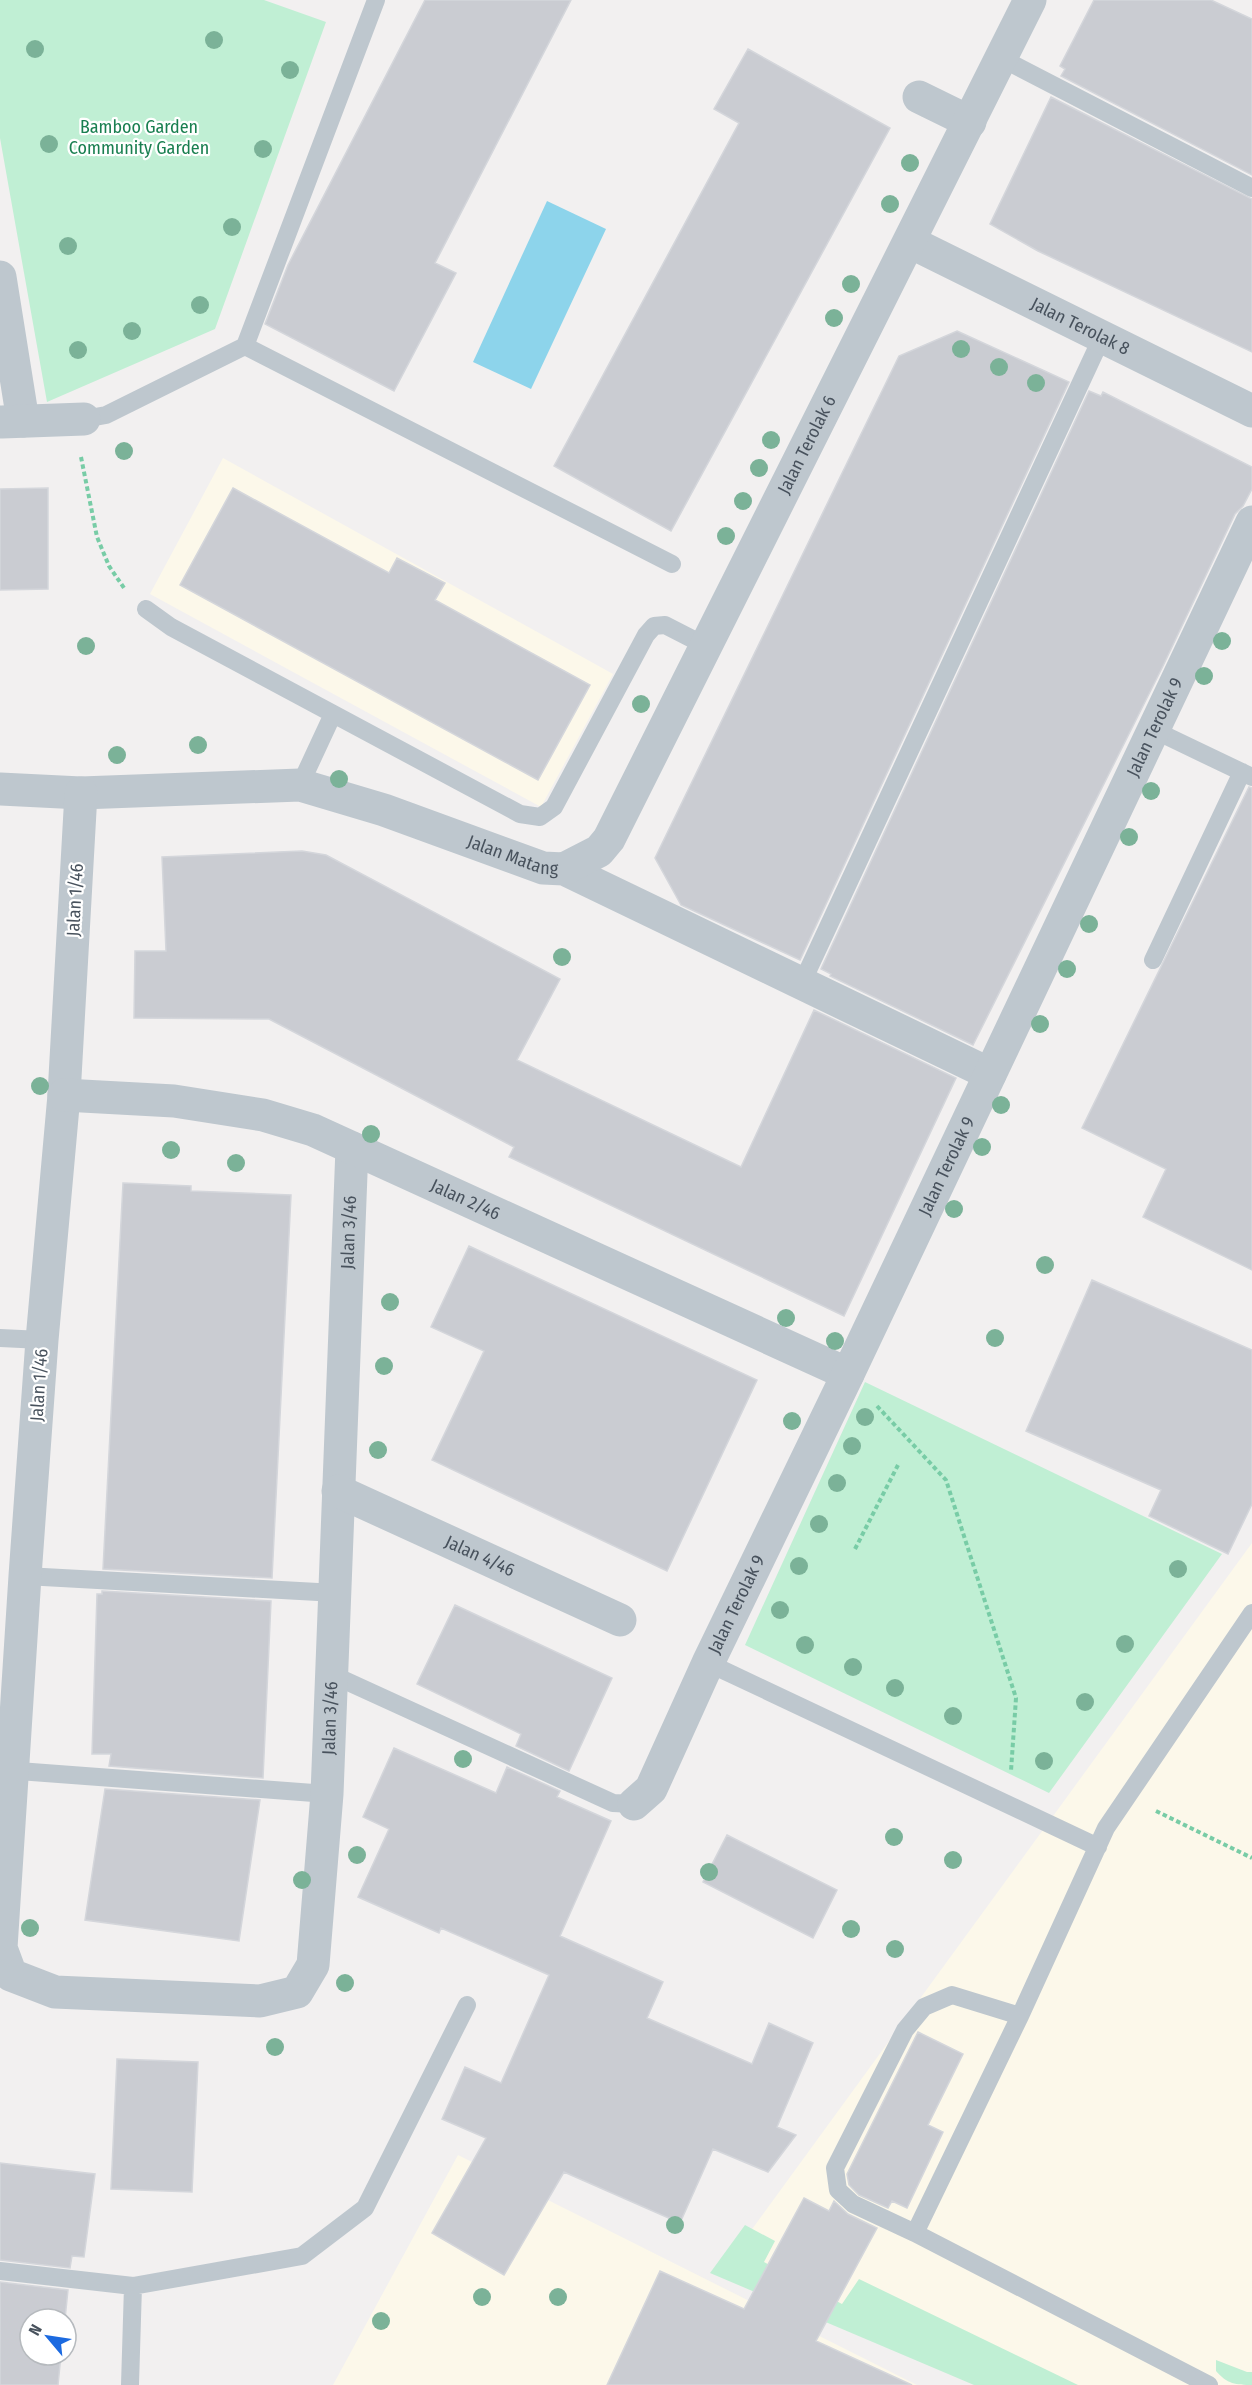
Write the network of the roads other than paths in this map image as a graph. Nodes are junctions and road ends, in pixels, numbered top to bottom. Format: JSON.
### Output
{"nodes":[{"id":1,"x":376,"y":0,"type":"edge"},
{"id":2,"x":1030,"y":0,"type":"edge"},
{"id":3,"x":1001,"y":58,"type":"junction"},
{"id":4,"x":919,"y":97,"type":"dead end"},
{"id":5,"x":970,"y":122,"type":"junction"},
{"id":6,"x":1252,"y":188,"type":"edge"},
{"id":7,"x":910,"y":242,"type":"junction"},
{"id":8,"x":0,"y":277,"type":"edge"},
{"id":9,"x":1102,"y":337,"type":"junction"},
{"id":10,"x":245,"y":346,"type":"junction"},
{"id":11,"x":1252,"y":411,"type":"edge"},
{"id":12,"x":75,"y":420,"type":"joint"},
{"id":13,"x":11,"y":421,"type":"edge"},
{"id":14,"x":1252,"y":522,"type":"edge"},
{"id":15,"x":672,"y":564,"type":"dead end"},
{"id":16,"x":146,"y":609,"type":"road end"},
{"id":17,"x":706,"y":646,"type":"junction"},
{"id":18,"x":333,"y":714,"type":"junction"},
{"id":19,"x":1154,"y":730,"type":"junction"},
{"id":20,"x":1247,"y":775,"type":"edge"},
{"id":21,"x":300,"y":785,"type":"junction"},
{"id":22,"x":0,"y":789,"type":"edge"},
{"id":23,"x":81,"y":793,"type":"junction"},
{"id":24,"x":564,"y":869,"type":"junction"},
{"id":25,"x":1153,"y":960,"type":"dead end"},
{"id":26,"x":802,"y":983,"type":"junction"},
{"id":27,"x":990,"y":1074,"type":"junction"},
{"id":28,"x":64,"y":1095,"type":"junction"},
{"id":29,"x":352,"y":1148,"type":"junction"},
{"id":30,"x":0,"y":1338,"type":"edge"},
{"id":31,"x":42,"y":1340,"type":"junction"},
{"id":32,"x":848,"y":1374,"type":"junction"},
{"id":33,"x":338,"y":1491,"type":"junction"},
{"id":34,"x":25,"y":1576,"type":"junction"},
{"id":35,"x":336,"y":1593,"type":"junction"},
{"id":36,"x":1252,"y":1613,"type":"edge"},
{"id":37,"x":620,"y":1620,"type":"dead end"},
{"id":38,"x":708,"y":1663,"type":"junction"},
{"id":39,"x":333,"y":1675,"type":"junction"},
{"id":40,"x":6,"y":1770,"type":"edge"},
{"id":41,"x":327,"y":1794,"type":"junction"},
{"id":42,"x":634,"y":1804,"type":"joint"},
{"id":43,"x":1098,"y":1847,"type":"junction"},
{"id":44,"x":11,"y":1975,"type":"joint"},
{"id":45,"x":466,"y":2005,"type":"dead end"},
{"id":46,"x":1020,"y":2016,"type":"junction"},
{"id":47,"x":915,"y":2233,"type":"junction"},
{"id":48,"x":0,"y":2271,"type":"edge"},
{"id":49,"x":133,"y":2286,"type":"junction"},
{"id":50,"x":130,"y":2385,"type":"edge"},
{"id":51,"x":1209,"y":2385,"type":"edge"}],
"edges":[{"from":1,"to":10,"type":"lane"},
{"from":2,"to":3,"type":"street","name":"Jalan Terolak 6"},
{"from":3,"to":5,"type":"street","name":"Jalan Terolak 6"},
{"from":3,"to":6,"type":"lane"},
{"from":4,"to":5,"type":"street"},
{"from":5,"to":7,"type":"street","name":"Jalan Terolak 6"},
{"from":7,"to":9,"type":"street","name":"Jalan Terolak 8"},
{"from":7,"to":17,"type":"street","name":"Jalan Terolak 6"},
{"from":8,"to":13,"type":"street"},
{"from":9,"to":11,"type":"street","name":"Jalan Terolak 8"},
{"from":9,"to":26,"type":"lane"},
{"from":10,"to":12,"type":"lane"},
{"from":10,"to":15,"type":"lane"},
{"from":12,"to":13,"type":"street"},
{"from":14,"to":19,"type":"street","name":"Jalan Terolak 9"},
{"from":16,"to":18,"type":"lane"},
{"from":17,"to":18,"type":"lane"},
{"from":17,"to":24,"type":"street","name":"Jalan Terolak 6"},
{"from":18,"to":21,"type":"lane"},
{"from":19,"to":20,"type":"lane"},
{"from":19,"to":27,"type":"street","name":"Jalan Terolak 9"},
{"from":20,"to":25,"type":"lane"},
{"from":21,"to":23,"type":"street","name":"Jalan Matang"},
{"from":21,"to":24,"type":"street","name":"Jalan Matang"},
{"from":22,"to":23,"type":"street","name":"Jalan Matang"},
{"from":23,"to":28,"type":"street","name":"Jalan 1/46"},
{"from":24,"to":26,"type":"street","name":"Jalan Matang"},
{"from":26,"to":27,"type":"street","name":"Jalan Matang"},
{"from":27,"to":32,"type":"street","name":"Jalan Terolak 9"},
{"from":28,"to":29,"type":"street","name":"Jalan 2/46"},
{"from":28,"to":31,"type":"street","name":"Jalan 1/46"},
{"from":29,"to":32,"type":"street","name":"Jalan 2/46"},
{"from":29,"to":33,"type":"street","name":"Jalan 3/46"},
{"from":30,"to":31,"type":"lane"},
{"from":31,"to":34,"type":"street","name":"Jalan 1/46"},
{"from":32,"to":38,"type":"street","name":"Jalan Terolak 9"},
{"from":33,"to":35,"type":"street","name":"Jalan 3/46"},
{"from":33,"to":37,"type":"street","name":"Jalan 4/46"},
{"from":34,"to":35,"type":"lane"},
{"from":34,"to":40,"type":"street","name":"Jalan 1/46"},
{"from":35,"to":39,"type":"street","name":"Jalan 3/46"},
{"from":36,"to":43,"type":"lane"},
{"from":38,"to":42,"type":"street","name":"Jalan Terolak 9"},
{"from":38,"to":43,"type":"lane"},
{"from":39,"to":41,"type":"street","name":"Jalan 3/46"},
{"from":39,"to":42,"type":"lane"},
{"from":40,"to":41,"type":"lane"},
{"from":40,"to":44,"type":"street","name":"Jalan 1/46"},
{"from":41,"to":44,"type":"street","name":"Jalan 3/46"},
{"from":43,"to":46,"type":"lane"},
{"from":45,"to":49,"type":"lane"},
{"from":46,"to":47,"type":"lane"},
{"from":46,"to":47,"type":"lane"},
{"from":47,"to":51,"type":"lane"},
{"from":48,"to":49,"type":"lane"},
{"from":49,"to":50,"type":"lane"}]}
